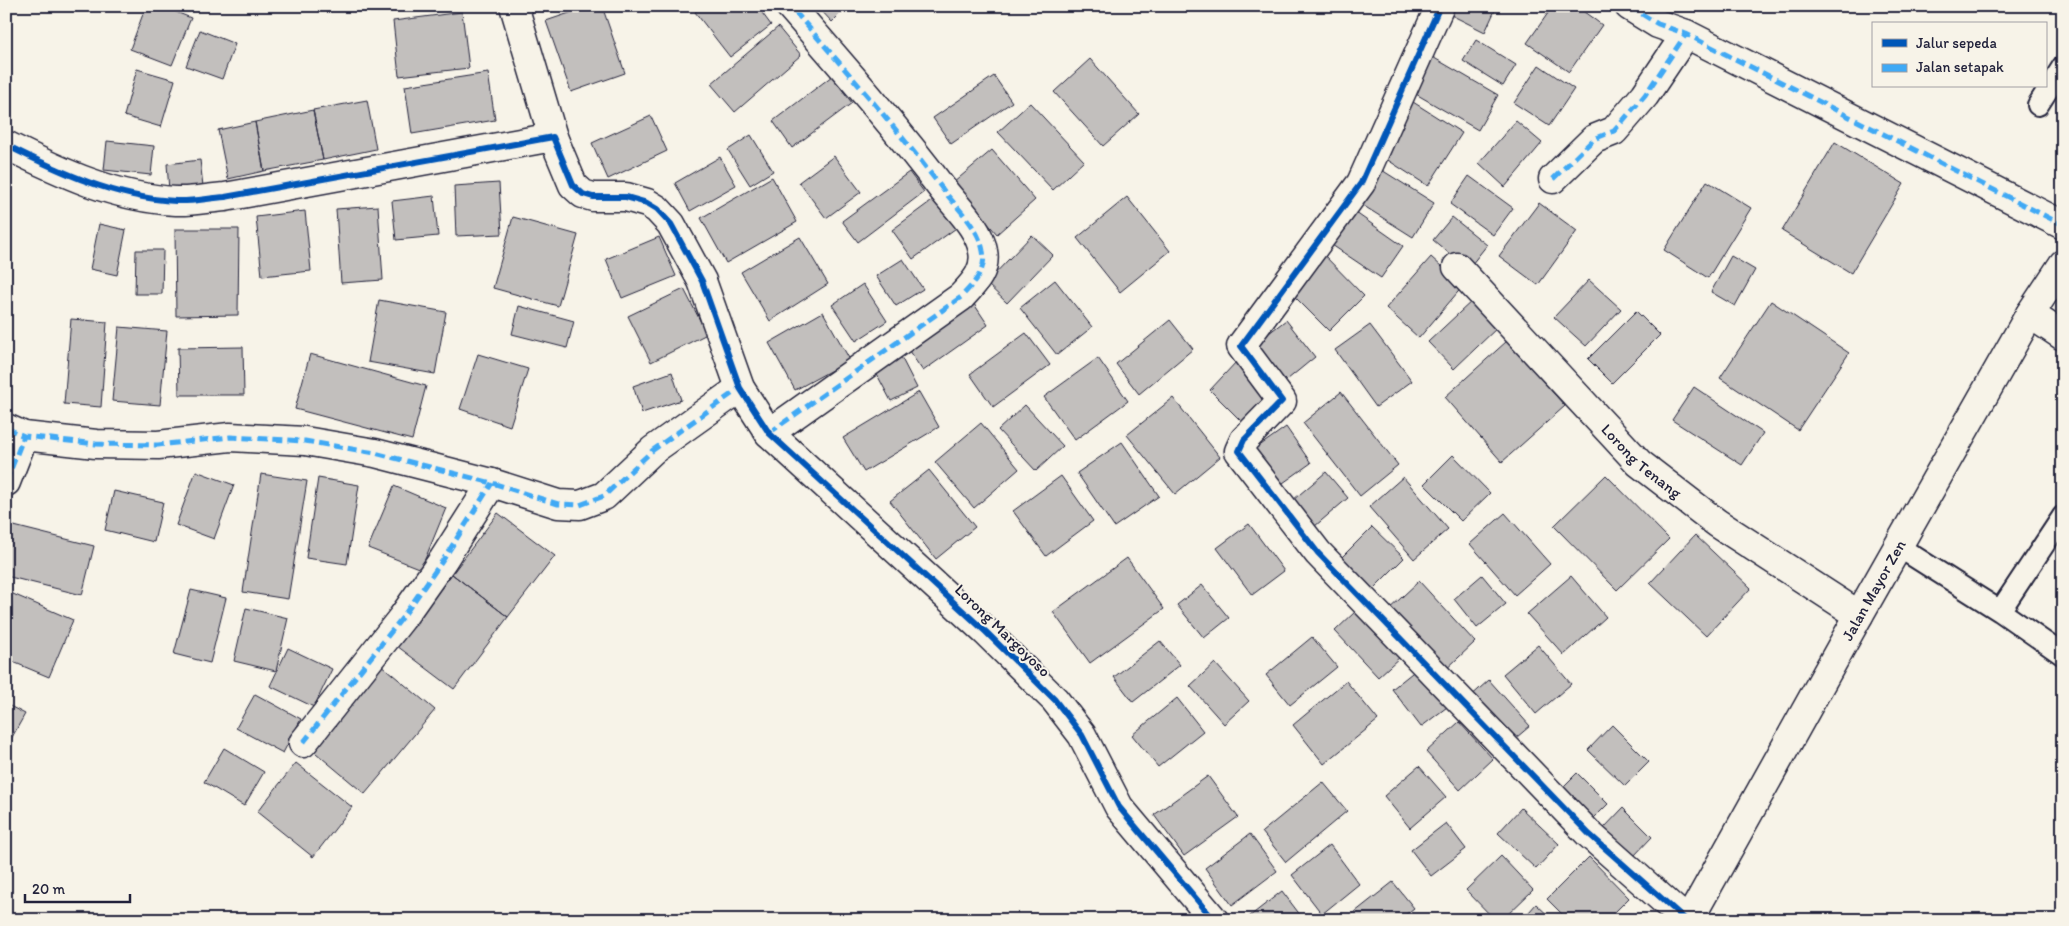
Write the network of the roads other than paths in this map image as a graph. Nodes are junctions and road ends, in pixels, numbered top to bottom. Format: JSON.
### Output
{"nodes":[{"id":1,"x":514,"y":6,"type":"edge"},
{"id":2,"x":790,"y":6,"type":"edge"},
{"id":3,"x":1440,"y":6,"type":"edge"},
{"id":4,"x":1629,"y":6,"type":"edge"},
{"id":5,"x":1686,"y":34,"type":"junction"},
{"id":6,"x":2063,"y":66,"type":"edge"},
{"id":7,"x":2038,"y":106,"type":"dead end"},
{"id":8,"x":553,"y":137,"type":"junction"},
{"id":9,"x":6,"y":145,"type":"edge"},
{"id":10,"x":1553,"y":179,"type":"dead end"},
{"id":11,"x":2063,"y":225,"type":"edge"},
{"id":12,"x":2063,"y":264,"type":"edge"},
{"id":13,"x":1457,"y":267,"type":"dead end"},
{"id":14,"x":2030,"y":314,"type":"junction"},
{"id":15,"x":2063,"y":336,"type":"edge"},
{"id":16,"x":740,"y":388,"type":"junction"},
{"id":17,"x":15,"y":432,"type":"edge"},
{"id":18,"x":769,"y":433,"type":"junction"},
{"id":19,"x":6,"y":482,"type":"edge"},
{"id":20,"x":492,"y":483,"type":"junction"},
{"id":21,"x":2063,"y":516,"type":"edge"},
{"id":22,"x":1899,"y":547,"type":"junction"},
{"id":23,"x":2000,"y":611,"type":"junction"},
{"id":24,"x":1858,"y":614,"type":"junction"},
{"id":25,"x":2063,"y":655,"type":"edge"},
{"id":26,"x":303,"y":743,"type":"dead end"},
{"id":27,"x":1214,"y":920,"type":"edge"},
{"id":28,"x":1688,"y":920,"type":"edge"}],
"edges":[{"from":1,"to":8,"type":"street","name":"Lorong Margoyoso"},
{"from":2,"to":18,"type":"street"},
{"from":3,"to":28,"type":"street"},
{"from":4,"to":5,"type":"street"},
{"from":5,"to":10,"type":"street"},
{"from":5,"to":11,"type":"street"},
{"from":6,"to":7,"type":"lane"},
{"from":8,"to":9,"type":"street"},
{"from":8,"to":16,"type":"street","name":"Lorong Margoyoso"},
{"from":12,"to":14,"type":"street","name":"Jalan Mayor Zen"},
{"from":13,"to":24,"type":"street","name":"Lorong Tenang"},
{"from":14,"to":15,"type":"street"},
{"from":14,"to":22,"type":"street","name":"Jalan Mayor Zen"},
{"from":16,"to":18,"type":"street","name":"Lorong Margoyoso"},
{"from":16,"to":20,"type":"street"},
{"from":17,"to":19,"type":"street"},
{"from":17,"to":20,"type":"street"},
{"from":18,"to":27,"type":"street","name":"Lorong Margoyoso"},
{"from":20,"to":26,"type":"street"},
{"from":21,"to":23,"type":"lane"},
{"from":22,"to":23,"type":"lane"},
{"from":22,"to":24,"type":"street","name":"Jalan Mayor Zen"},
{"from":23,"to":25,"type":"lane"},
{"from":24,"to":28,"type":"street","name":"Jalan Mayor Zen"}]}
